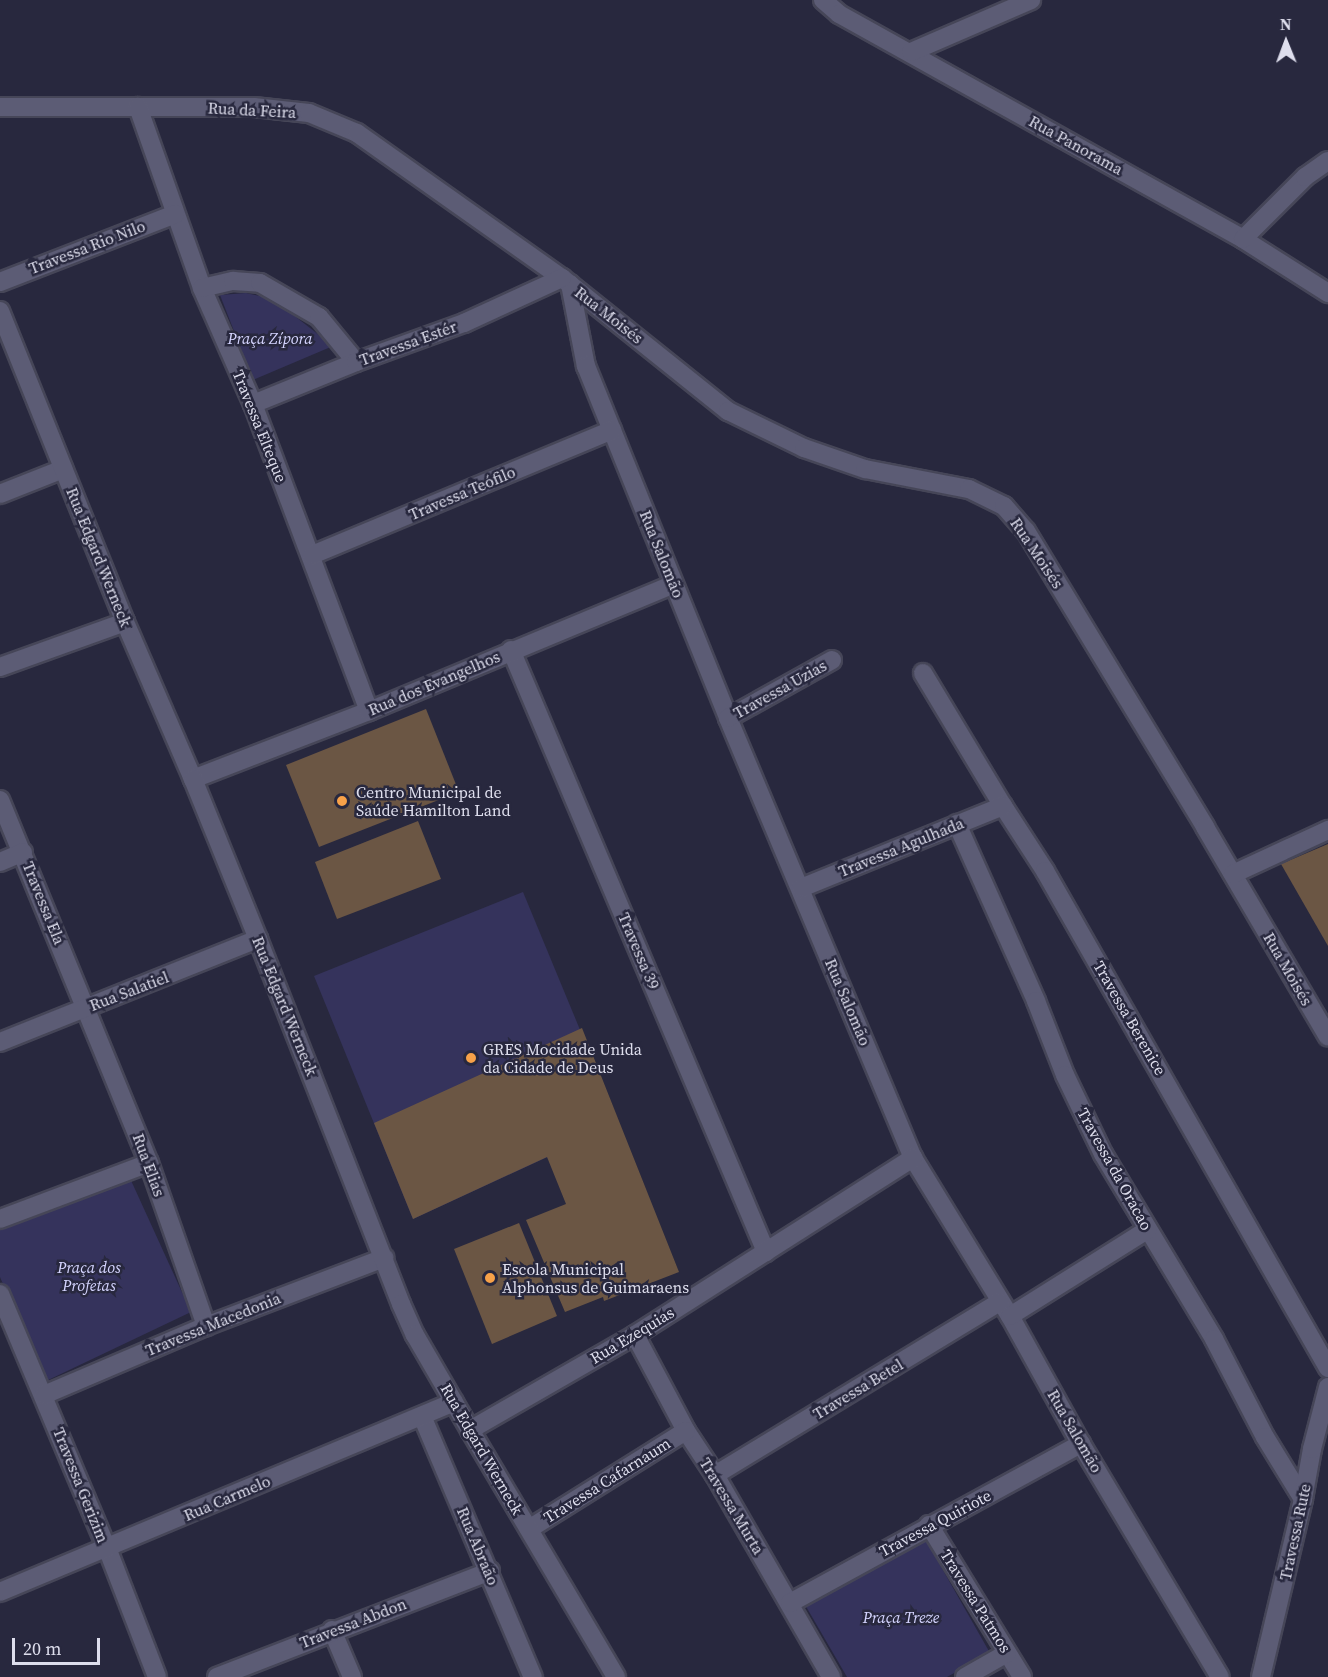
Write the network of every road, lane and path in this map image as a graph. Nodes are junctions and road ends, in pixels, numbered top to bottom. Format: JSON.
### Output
{"nodes":[{"id":1,"x":823,"y":0,"type":"edge"},
{"id":2,"x":1031,"y":0,"type":"edge"},
{"id":3,"x":910,"y":52,"type":"junction"},
{"id":4,"x":0,"y":107,"type":"edge"},
{"id":5,"x":138,"y":107,"type":"junction"},
{"id":6,"x":1328,"y":161,"type":"edge"},
{"id":7,"x":175,"y":214,"type":"junction"},
{"id":8,"x":1243,"y":238,"type":"junction"},
{"id":9,"x":566,"y":281,"type":"junction"},
{"id":10,"x":0,"y":282,"type":"edge"},
{"id":11,"x":202,"y":288,"type":"junction"},
{"id":12,"x":1328,"y":293,"type":"edge"},
{"id":13,"x":0,"y":313,"type":"edge"},
{"id":14,"x":356,"y":362,"type":"junction"},
{"id":15,"x":253,"y":404,"type":"junction"},
{"id":16,"x":612,"y":430,"type":"junction"},
{"id":17,"x":63,"y":469,"type":"junction"},
{"id":18,"x":0,"y":494,"type":"edge"},
{"id":19,"x":312,"y":555,"type":"junction"},
{"id":20,"x":674,"y":584,"type":"junction"},
{"id":21,"x":125,"y":622,"type":"junction"},
{"id":22,"x":512,"y":650,"type":"junction"},
{"id":23,"x":832,"y":660,"type":"dead end"},
{"id":24,"x":0,"y":667,"type":"edge"},
{"id":25,"x":923,"y":673,"type":"dead end"},
{"id":26,"x":369,"y":711,"type":"junction"},
{"id":27,"x":728,"y":718,"type":"junction"},
{"id":28,"x":194,"y":779,"type":"junction"},
{"id":29,"x":0,"y":800,"type":"edge"},
{"id":30,"x":1002,"y":807,"type":"junction"},
{"id":31,"x":957,"y":824,"type":"junction"},
{"id":32,"x":1328,"y":830,"type":"edge"},
{"id":33,"x":23,"y":852,"type":"junction"},
{"id":34,"x":0,"y":862,"type":"edge"},
{"id":35,"x":1233,"y":874,"type":"junction"},
{"id":36,"x":801,"y":888,"type":"junction"},
{"id":37,"x":258,"y":939,"type":"junction"},
{"id":38,"x":87,"y":1007,"type":"junction"},
{"id":39,"x":1328,"y":1037,"type":"edge"},
{"id":40,"x":0,"y":1042,"type":"edge"},
{"id":41,"x":913,"y":1158,"type":"junction"},
{"id":42,"x":149,"y":1163,"type":"junction"},
{"id":43,"x":0,"y":1219,"type":"edge"},
{"id":44,"x":1147,"y":1230,"type":"junction"},
{"id":45,"x":766,"y":1252,"type":"junction"},
{"id":46,"x":384,"y":1257,"type":"junction"},
{"id":47,"x":0,"y":1294,"type":"edge"},
{"id":48,"x":1005,"y":1309,"type":"junction"},
{"id":49,"x":206,"y":1326,"type":"junction"},
{"id":50,"x":635,"y":1335,"type":"junction"},
{"id":51,"x":1328,"y":1368,"type":"edge"},
{"id":52,"x":1328,"y":1388,"type":"edge"},
{"id":53,"x":44,"y":1395,"type":"junction"},
{"id":54,"x":454,"y":1402,"type":"junction"},
{"id":55,"x":422,"y":1416,"type":"junction"},
{"id":56,"x":470,"y":1430,"type":"junction"},
{"id":57,"x":686,"y":1431,"type":"junction"},
{"id":58,"x":1081,"y":1444,"type":"junction"},
{"id":59,"x":715,"y":1475,"type":"junction"},
{"id":60,"x":1303,"y":1499,"type":"junction"},
{"id":61,"x":929,"y":1525,"type":"junction"},
{"id":62,"x":529,"y":1529,"type":"junction"},
{"id":63,"x":107,"y":1548,"type":"junction"},
{"id":64,"x":490,"y":1571,"type":"junction"},
{"id":65,"x":0,"y":1593,"type":"edge"},
{"id":66,"x":790,"y":1603,"type":"junction"},
{"id":67,"x":332,"y":1630,"type":"junction"},
{"id":68,"x":1007,"y":1653,"type":"junction"},
{"id":69,"x":157,"y":1677,"type":"edge"},
{"id":70,"x":217,"y":1677,"type":"edge"},
{"id":71,"x":352,"y":1677,"type":"edge"},
{"id":72,"x":533,"y":1677,"type":"edge"},
{"id":73,"x":616,"y":1677,"type":"edge"},
{"id":74,"x":831,"y":1677,"type":"edge"},
{"id":75,"x":965,"y":1677,"type":"edge"},
{"id":76,"x":1022,"y":1677,"type":"edge"},
{"id":77,"x":1220,"y":1677,"type":"edge"},
{"id":78,"x":1262,"y":1677,"type":"edge"}],
"edges":[{"from":1,"to":3,"type":"street","name":"Rua Panorama"},
{"from":2,"to":3,"type":"street"},
{"from":3,"to":8,"type":"street","name":"Rua Panorama"},
{"from":4,"to":5,"type":"street","name":"Rua da Feira"},
{"from":5,"to":7,"type":"street","name":"Travessa Elteque"},
{"from":5,"to":9,"type":"street","name":"Rua da Feira"},
{"from":6,"to":8,"type":"street"},
{"from":7,"to":10,"type":"street","name":"Travessa Rio Nilo"},
{"from":7,"to":11,"type":"street","name":"Travessa Elteque"},
{"from":8,"to":12,"type":"street","name":"Rua Panorama"},
{"from":9,"to":14,"type":"street","name":"Travessa Estér"},
{"from":9,"to":16,"type":"street","name":"Rua Salomão"},
{"from":9,"to":35,"type":"street","name":"Rua Moisés"},
{"from":11,"to":14,"type":"street"},
{"from":11,"to":15,"type":"street","name":"Travessa Elteque"},
{"from":13,"to":17,"type":"street","name":"Rua Edgard Werneck"},
{"from":14,"to":15,"type":"street","name":"Travessa Estér"},
{"from":15,"to":19,"type":"street","name":"Travessa Elteque"},
{"from":16,"to":19,"type":"street","name":"Travessa Teófilo"},
{"from":16,"to":20,"type":"street","name":"Rua Salomão"},
{"from":17,"to":18,"type":"street"},
{"from":17,"to":21,"type":"street","name":"Rua Edgard Werneck"},
{"from":19,"to":26,"type":"street","name":"Travessa Elteque"},
{"from":20,"to":22,"type":"street","name":"Rua dos Evangelhos"},
{"from":20,"to":27,"type":"street","name":"Rua Salomão"},
{"from":21,"to":24,"type":"street"},
{"from":21,"to":28,"type":"street","name":"Rua Edgard Werneck"},
{"from":22,"to":26,"type":"street","name":"Rua dos Evangelhos"},
{"from":22,"to":45,"type":"street","name":"Travessa 39"},
{"from":23,"to":27,"type":"street","name":"Travessa Uzias"},
{"from":25,"to":30,"type":"street","name":"Travessa Berenice"},
{"from":26,"to":28,"type":"street","name":"Rua dos Evangelhos"},
{"from":27,"to":36,"type":"street","name":"Rua Salomão"},
{"from":28,"to":37,"type":"street","name":"Rua Edgard Werneck"},
{"from":29,"to":33,"type":"street","name":"Travessa Ela"},
{"from":30,"to":31,"type":"street","name":"Travessa Agulhada"},
{"from":30,"to":51,"type":"street","name":"Travessa Berenice"},
{"from":31,"to":36,"type":"street","name":"Travessa Agulhada"},
{"from":31,"to":44,"type":"street","name":"Travessa da Oracao"},
{"from":32,"to":35,"type":"street"},
{"from":33,"to":34,"type":"street"},
{"from":33,"to":38,"type":"street","name":"Travessa Ela"},
{"from":35,"to":39,"type":"street","name":"Rua Moisés"},
{"from":36,"to":41,"type":"street","name":"Rua Salomão"},
{"from":37,"to":38,"type":"street","name":"Rua Salatiel"},
{"from":37,"to":46,"type":"street","name":"Rua Edgard Werneck"},
{"from":38,"to":40,"type":"street","name":"Rua Salatiel"},
{"from":38,"to":42,"type":"street","name":"Rua Elias"},
{"from":41,"to":45,"type":"street","name":"Rua Ezequias"},
{"from":41,"to":48,"type":"street","name":"Rua Salomão"},
{"from":42,"to":43,"type":"street"},
{"from":42,"to":49,"type":"street","name":"Rua Elias"},
{"from":44,"to":48,"type":"street","name":"Travessa Betel"},
{"from":44,"to":60,"type":"street","name":"Travessa da Oracao"},
{"from":45,"to":50,"type":"street","name":"Rua Ezequias"},
{"from":46,"to":49,"type":"street","name":"Travessa Macedonia"},
{"from":46,"to":54,"type":"street","name":"Rua Edgard Werneck"},
{"from":47,"to":53,"type":"street","name":"Travessa Gerizim"},
{"from":48,"to":58,"type":"street","name":"Rua Salomão"},
{"from":48,"to":59,"type":"street","name":"Travessa Betel"},
{"from":49,"to":53,"type":"street","name":"Travessa Macedonia"},
{"from":50,"to":56,"type":"street","name":"Rua Ezequias"},
{"from":50,"to":57,"type":"street","name":"Travessa Murta"},
{"from":52,"to":60,"type":"street","name":"Travessa Rute"},
{"from":53,"to":63,"type":"street","name":"Travessa Gerizim"},
{"from":54,"to":55,"type":"street","name":"Rua Carmelo"},
{"from":54,"to":56,"type":"street","name":"Rua Edgard Werneck"},
{"from":55,"to":63,"type":"street","name":"Rua Carmelo"},
{"from":55,"to":64,"type":"street","name":"Rua Abraão"},
{"from":56,"to":62,"type":"street","name":"Rua Edgard Werneck"},
{"from":57,"to":59,"type":"street","name":"Travessa Murta"},
{"from":57,"to":62,"type":"street","name":"Travessa Cafarnaum"},
{"from":58,"to":61,"type":"street","name":"Travessa Quiriote"},
{"from":58,"to":77,"type":"street","name":"Rua Salomão"},
{"from":59,"to":66,"type":"street","name":"Travessa Murta"},
{"from":60,"to":78,"type":"street","name":"Travessa Rute"},
{"from":61,"to":66,"type":"street","name":"Travessa Quiriote"},
{"from":61,"to":68,"type":"street","name":"Travessa Patmos"},
{"from":62,"to":73,"type":"street","name":"Rua Edgard Werneck"},
{"from":63,"to":65,"type":"street","name":"Rua Carmelo"},
{"from":63,"to":69,"type":"street","name":"Travessa Gerizim"},
{"from":64,"to":67,"type":"street","name":"Travessa Abdon"},
{"from":64,"to":72,"type":"street","name":"Rua Abraão"},
{"from":66,"to":74,"type":"street","name":"Travessa Murta"},
{"from":67,"to":70,"type":"street","name":"Travessa Abdon"},
{"from":67,"to":71,"type":"street"},
{"from":68,"to":75,"type":"street"},
{"from":68,"to":76,"type":"street","name":"Travessa Patmos"}]}
